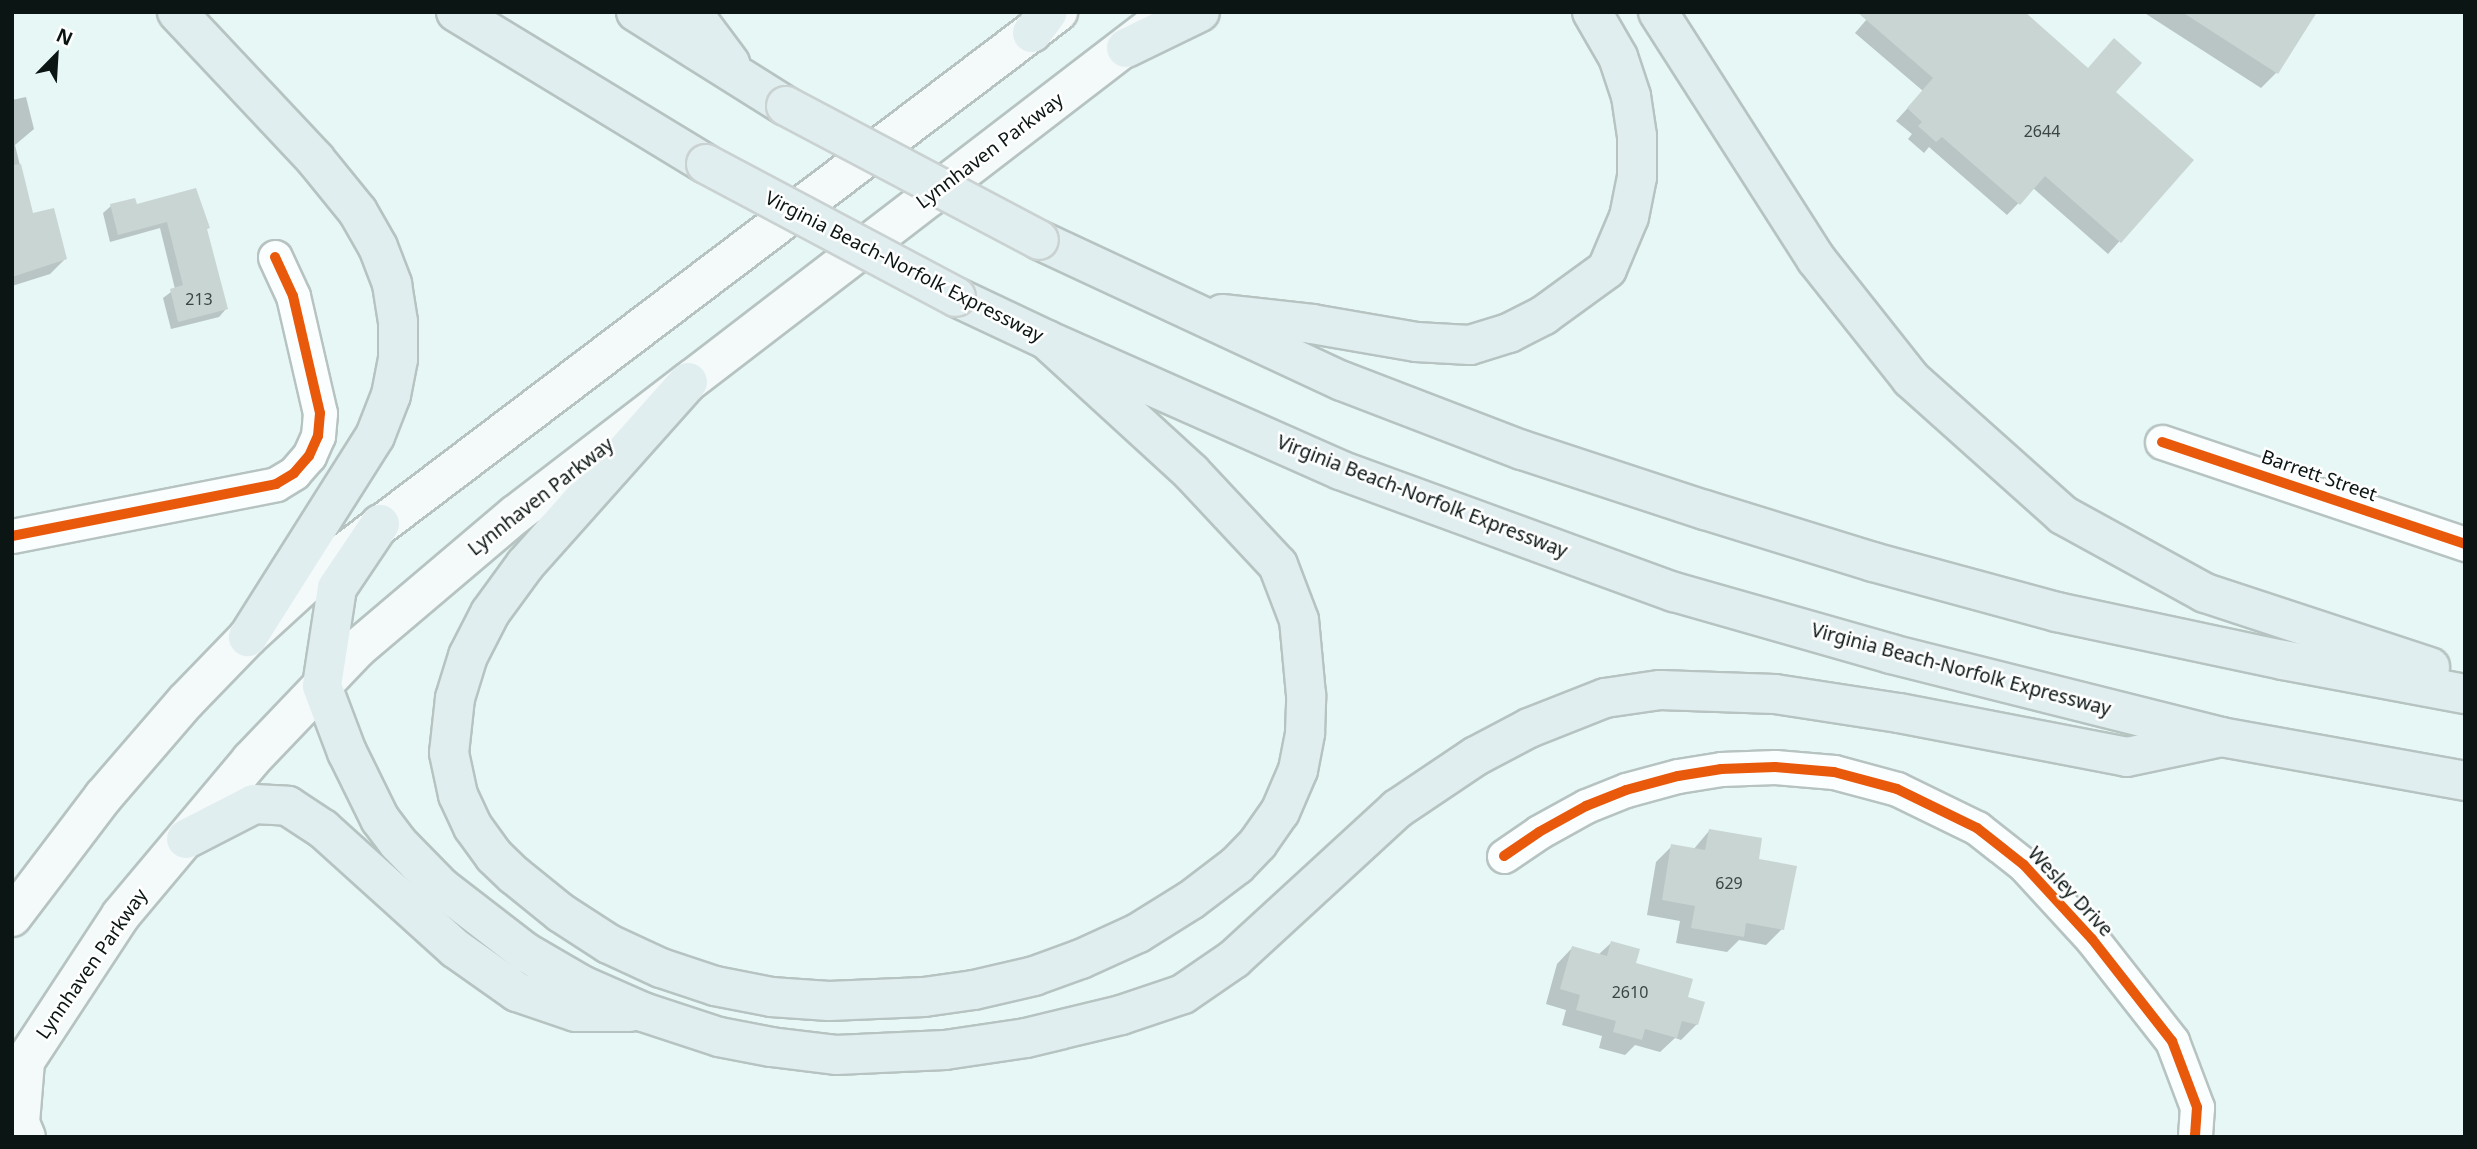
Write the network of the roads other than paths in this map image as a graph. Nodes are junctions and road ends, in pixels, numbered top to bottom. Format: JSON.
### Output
{"nodes":[{"id":1,"x":177,"y":12,"type":"edge"},
{"id":2,"x":456,"y":12,"type":"edge"},
{"id":3,"x":636,"y":12,"type":"edge"},
{"id":4,"x":692,"y":12,"type":"edge"},
{"id":5,"x":1168,"y":12,"type":"edge"},
{"id":6,"x":1200,"y":12,"type":"edge"},
{"id":7,"x":1592,"y":12,"type":"edge"},
{"id":8,"x":1658,"y":12,"type":"edge"},
{"id":9,"x":1046,"y":19,"type":"edge"},
{"id":10,"x":1126,"y":48,"type":"junction"},
{"id":11,"x":743,"y":82,"type":"junction"},
{"id":12,"x":275,"y":257,"type":"dead end"},
{"id":13,"x":1185,"y":310,"type":"junction"},
{"id":14,"x":1046,"y":340,"type":"junction"},
{"id":15,"x":688,"y":382,"type":"junction"},
{"id":16,"x":2162,"y":442,"type":"dead end"},
{"id":17,"x":380,"y":524,"type":"junction"},
{"id":18,"x":12,"y":536,"type":"edge"},
{"id":19,"x":2465,"y":544,"type":"edge"},
{"id":20,"x":248,"y":637,"type":"junction"},
{"id":21,"x":2465,"y":678,"type":"edge"},
{"id":22,"x":322,"y":686,"type":"junction"},
{"id":23,"x":2465,"y":694,"type":"edge"},
{"id":24,"x":2221,"y":737,"type":"junction"},
{"id":25,"x":2465,"y":781,"type":"edge"},
{"id":26,"x":186,"y":839,"type":"junction"},
{"id":27,"x":1504,"y":856,"type":"dead end"},
{"id":28,"x":12,"y":917,"type":"edge"},
{"id":29,"x":643,"y":1012,"type":"junction"},
{"id":30,"x":18,"y":1071,"type":"edge"},
{"id":31,"x":26,"y":1137,"type":"edge"},
{"id":32,"x":2195,"y":1137,"type":"edge"}],
"edges":[{"from":1,"to":20,"type":"highway"},
{"from":2,"to":14,"type":"highway","name":"Virginia Beach-Norfolk Expressway","bridge":true},
{"from":3,"to":11,"type":"highway"},
{"from":4,"to":11,"type":"highway"},
{"from":5,"to":10,"type":"main road","name":"Lynnhaven Parkway"},
{"from":6,"to":10,"type":"highway"},
{"from":7,"to":13,"type":"highway"},
{"from":8,"to":21,"type":"highway"},
{"from":9,"to":17,"type":"main road"},
{"from":10,"to":15,"type":"main road","name":"Lynnhaven Parkway"},
{"from":11,"to":13,"type":"highway","bridge":true},
{"from":12,"to":18,"type":"street"},
{"from":13,"to":23,"type":"highway"},
{"from":14,"to":15,"type":"highway"},
{"from":14,"to":24,"type":"highway","name":"Virginia Beach-Norfolk Expressway"},
{"from":15,"to":22,"type":"main road","name":"Lynnhaven Parkway"},
{"from":16,"to":19,"type":"street","name":"Barrett Street"},
{"from":17,"to":20,"type":"main road"},
{"from":17,"to":22,"type":"highway"},
{"from":20,"to":28,"type":"main road"},
{"from":22,"to":26,"type":"main road","name":"Lynnhaven Parkway"},
{"from":22,"to":29,"type":"highway"},
{"from":24,"to":25,"type":"highway","name":"Virginia Beach-Norfolk Expressway"},
{"from":24,"to":29,"type":"highway"},
{"from":26,"to":29,"type":"highway"},
{"from":26,"to":30,"type":"main road","name":"Lynnhaven Parkway"},
{"from":27,"to":32,"type":"street","name":"Wesley Drive"},
{"from":30,"to":31,"type":"main road"}]}
